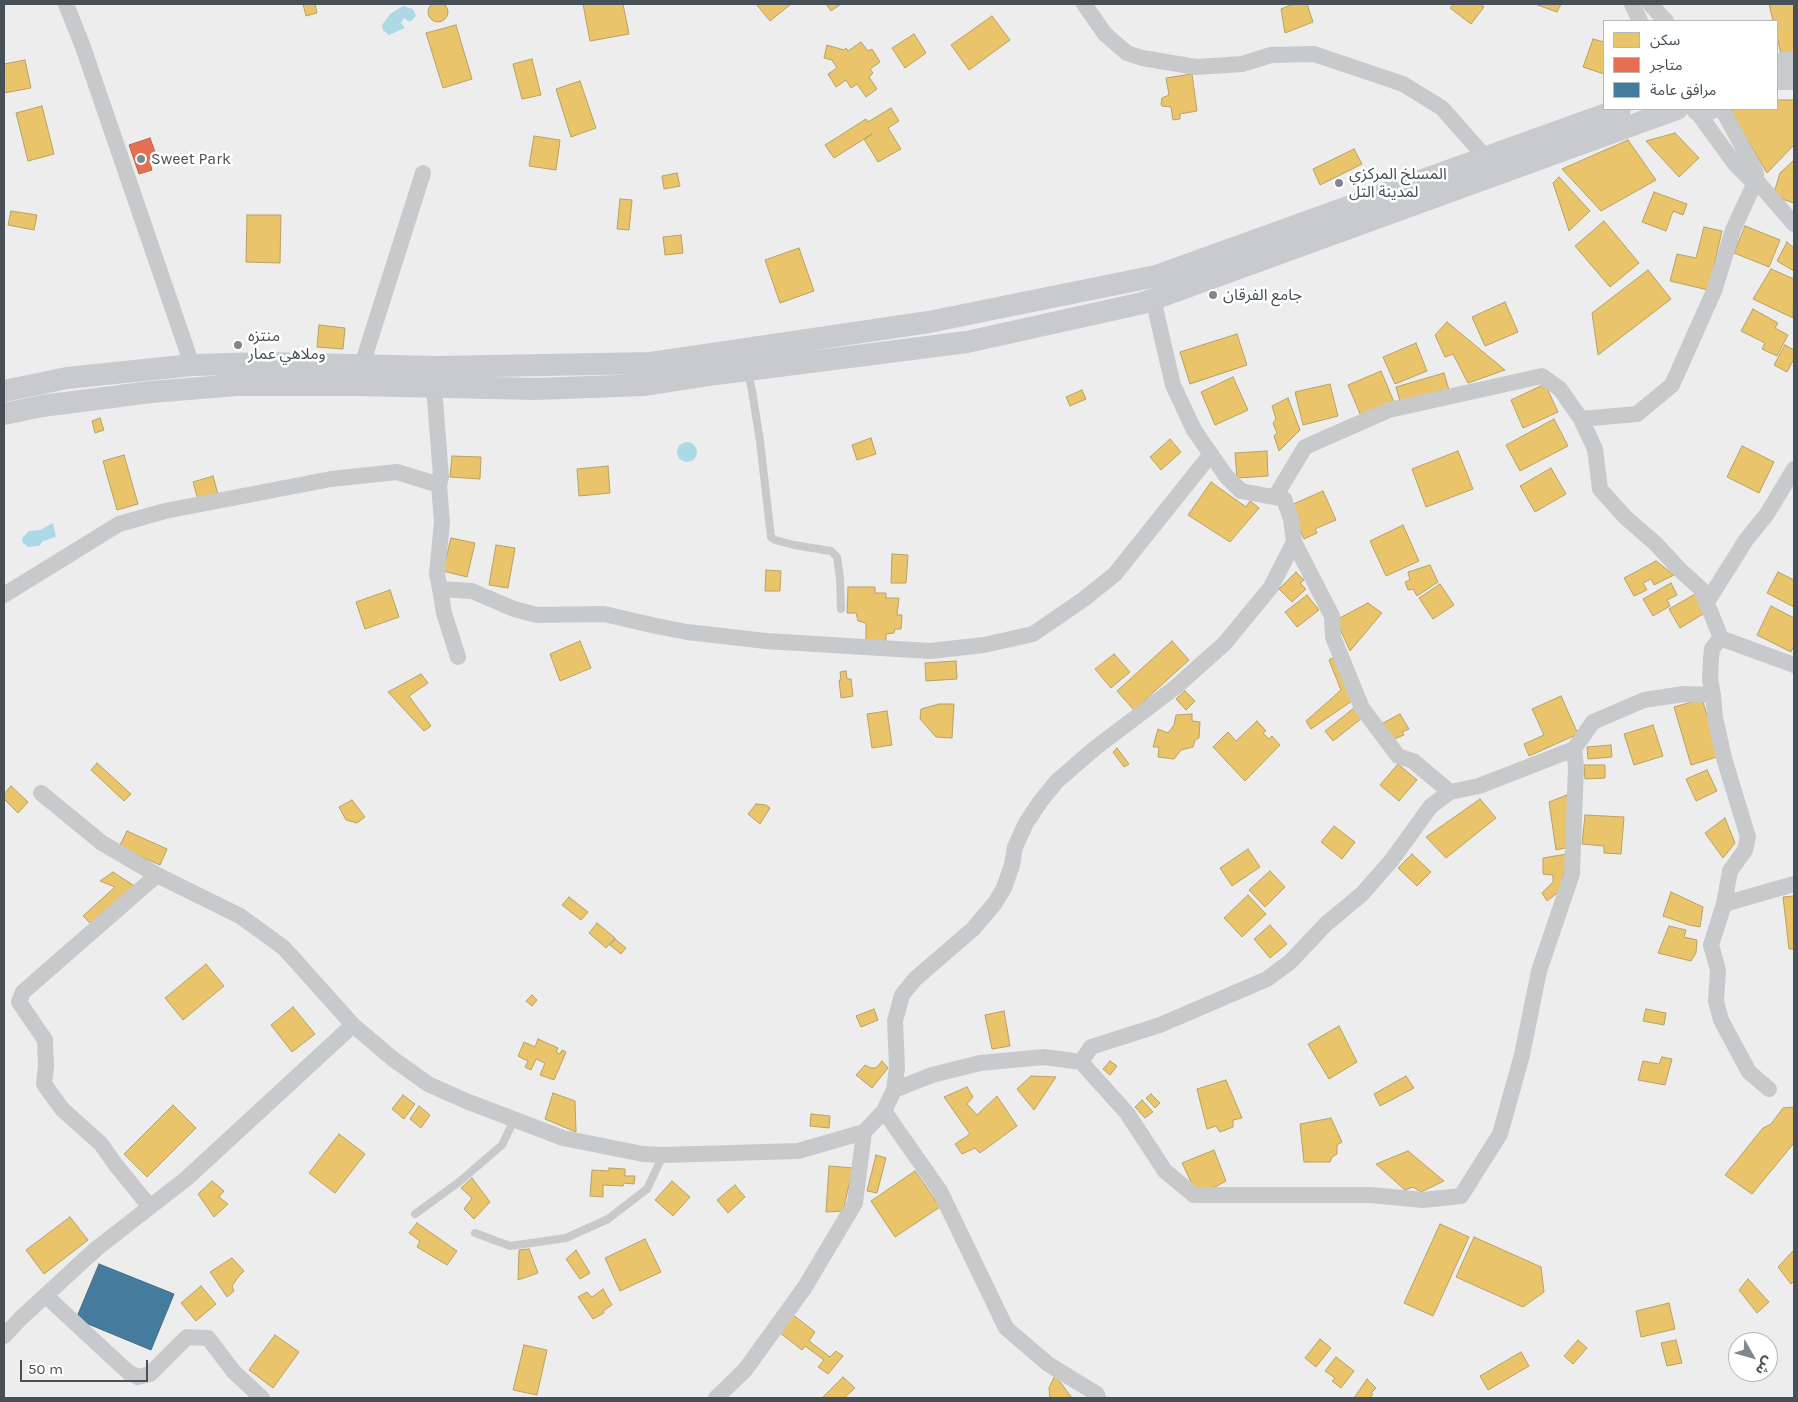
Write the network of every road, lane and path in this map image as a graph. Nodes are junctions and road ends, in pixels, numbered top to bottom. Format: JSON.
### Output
{"nodes":[{"id":1,"x":66,"y":4,"type":"edge"},
{"id":2,"x":1084,"y":4,"type":"edge"},
{"id":3,"x":1632,"y":4,"type":"edge"},
{"id":4,"x":1650,"y":4,"type":"edge"},
{"id":5,"x":1640,"y":20,"type":"edge"},
{"id":6,"x":1665,"y":20,"type":"edge"},
{"id":7,"x":1794,"y":62,"type":"edge"},
{"id":8,"x":1778,"y":64,"type":"edge"},
{"id":9,"x":1778,"y":79,"type":"edge"},
{"id":10,"x":1794,"y":79,"type":"edge"},
{"id":11,"x":1617,"y":110,"type":"edge"},
{"id":12,"x":1674,"y":110,"type":"edge"},
{"id":13,"x":1697,"y":110,"type":"edge"},
{"id":14,"x":1723,"y":110,"type":"edge"},
{"id":15,"x":1486,"y":158,"type":"junction"},
{"id":16,"x":423,"y":173,"type":"dead end"},
{"id":17,"x":1756,"y":180,"type":"junction"},
{"id":18,"x":1794,"y":224,"type":"edge"},
{"id":19,"x":1154,"y":299,"type":"junction"},
{"id":20,"x":192,"y":365,"type":"junction"},
{"id":21,"x":362,"y":365,"type":"junction"},
{"id":22,"x":747,"y":370,"type":"junction"},
{"id":23,"x":434,"y":387,"type":"junction"},
{"id":24,"x":4,"y":391,"type":"edge"},
{"id":25,"x":4,"y":414,"type":"edge"},
{"id":26,"x":1581,"y":419,"type":"junction"},
{"id":27,"x":1210,"y":454,"type":"junction"},
{"id":28,"x":1794,"y":469,"type":"edge"},
{"id":29,"x":439,"y":485,"type":"junction"},
{"id":30,"x":1275,"y":497,"type":"junction"},
{"id":31,"x":1294,"y":542,"type":"junction"},
{"id":32,"x":440,"y":589,"type":"junction"},
{"id":33,"x":4,"y":595,"type":"edge"},
{"id":34,"x":1707,"y":602,"type":"junction"},
{"id":35,"x":841,"y":609,"type":"dead end"},
{"id":36,"x":1720,"y":638,"type":"junction"},
{"id":37,"x":458,"y":657,"type":"dead end"},
{"id":38,"x":1794,"y":664,"type":"edge"},
{"id":39,"x":1713,"y":695,"type":"junction"},
{"id":40,"x":1574,"y":749,"type":"junction"},
{"id":41,"x":1450,"y":792,"type":"junction"},
{"id":42,"x":41,"y":793,"type":"dead end"},
{"id":43,"x":157,"y":875,"type":"junction"},
{"id":44,"x":1794,"y":884,"type":"edge"},
{"id":45,"x":1724,"y":904,"type":"junction"},
{"id":46,"x":353,"y":1025,"type":"junction"},
{"id":47,"x":1081,"y":1062,"type":"junction"},
{"id":48,"x":1769,"y":1089,"type":"dead end"},
{"id":49,"x":894,"y":1090,"type":"junction"},
{"id":50,"x":884,"y":1110,"type":"junction"},
{"id":51,"x":514,"y":1120,"type":"junction"},
{"id":52,"x":864,"y":1132,"type":"junction"},
{"id":53,"x":663,"y":1155,"type":"junction"},
{"id":54,"x":150,"y":1206,"type":"junction"},
{"id":55,"x":415,"y":1214,"type":"dead end"},
{"id":56,"x":475,"y":1233,"type":"dead end"},
{"id":57,"x":46,"y":1296,"type":"junction"},
{"id":58,"x":4,"y":1336,"type":"edge"},
{"id":59,"x":262,"y":1398,"type":"edge"},
{"id":60,"x":716,"y":1398,"type":"edge"},
{"id":61,"x":1098,"y":1398,"type":"edge"}],
"edges":[{"from":1,"to":20,"type":"street"},
{"from":2,"to":15,"type":"street"},
{"from":3,"to":5,"type":"street"},
{"from":4,"to":6,"type":"street"},
{"from":7,"to":8,"type":"main road"},
{"from":9,"to":10,"type":"main road"},
{"from":11,"to":15,"type":"main road"},
{"from":12,"to":19,"type":"main road"},
{"from":13,"to":17,"type":"street"},
{"from":14,"to":17,"type":"street"},
{"from":15,"to":21,"type":"main road"},
{"from":16,"to":21,"type":"street"},
{"from":17,"to":18,"type":"street"},
{"from":17,"to":26,"type":"street"},
{"from":19,"to":22,"type":"main road"},
{"from":19,"to":27,"type":"street"},
{"from":20,"to":21,"type":"main road"},
{"from":20,"to":24,"type":"main road"},
{"from":22,"to":23,"type":"main road"},
{"from":22,"to":35,"type":"lane"},
{"from":23,"to":25,"type":"main road"},
{"from":23,"to":29,"type":"street"},
{"from":26,"to":30,"type":"street"},
{"from":26,"to":34,"type":"street"},
{"from":27,"to":30,"type":"street"},
{"from":27,"to":32,"type":"street"},
{"from":28,"to":34,"type":"street"},
{"from":29,"to":32,"type":"street"},
{"from":29,"to":33,"type":"street"},
{"from":30,"to":31,"type":"street"},
{"from":31,"to":41,"type":"street"},
{"from":31,"to":49,"type":"street"},
{"from":32,"to":37,"type":"street"},
{"from":34,"to":36,"type":"street"},
{"from":36,"to":38,"type":"street"},
{"from":36,"to":39,"type":"street"},
{"from":39,"to":40,"type":"street"},
{"from":39,"to":45,"type":"street"},
{"from":40,"to":41,"type":"street"},
{"from":40,"to":47,"type":"street"},
{"from":41,"to":47,"type":"street"},
{"from":42,"to":43,"type":"street"},
{"from":43,"to":46,"type":"street"},
{"from":43,"to":54,"type":"street"},
{"from":44,"to":45,"type":"street"},
{"from":45,"to":48,"type":"street"},
{"from":46,"to":51,"type":"street"},
{"from":46,"to":54,"type":"street"},
{"from":47,"to":49,"type":"street"},
{"from":49,"to":50,"type":"street"},
{"from":50,"to":52,"type":"street"},
{"from":50,"to":61,"type":"street"},
{"from":51,"to":53,"type":"street"},
{"from":51,"to":55,"type":"lane"},
{"from":52,"to":53,"type":"street"},
{"from":52,"to":60,"type":"street"},
{"from":53,"to":56,"type":"lane"},
{"from":54,"to":57,"type":"street"},
{"from":57,"to":58,"type":"street"},
{"from":57,"to":59,"type":"street"}]}
